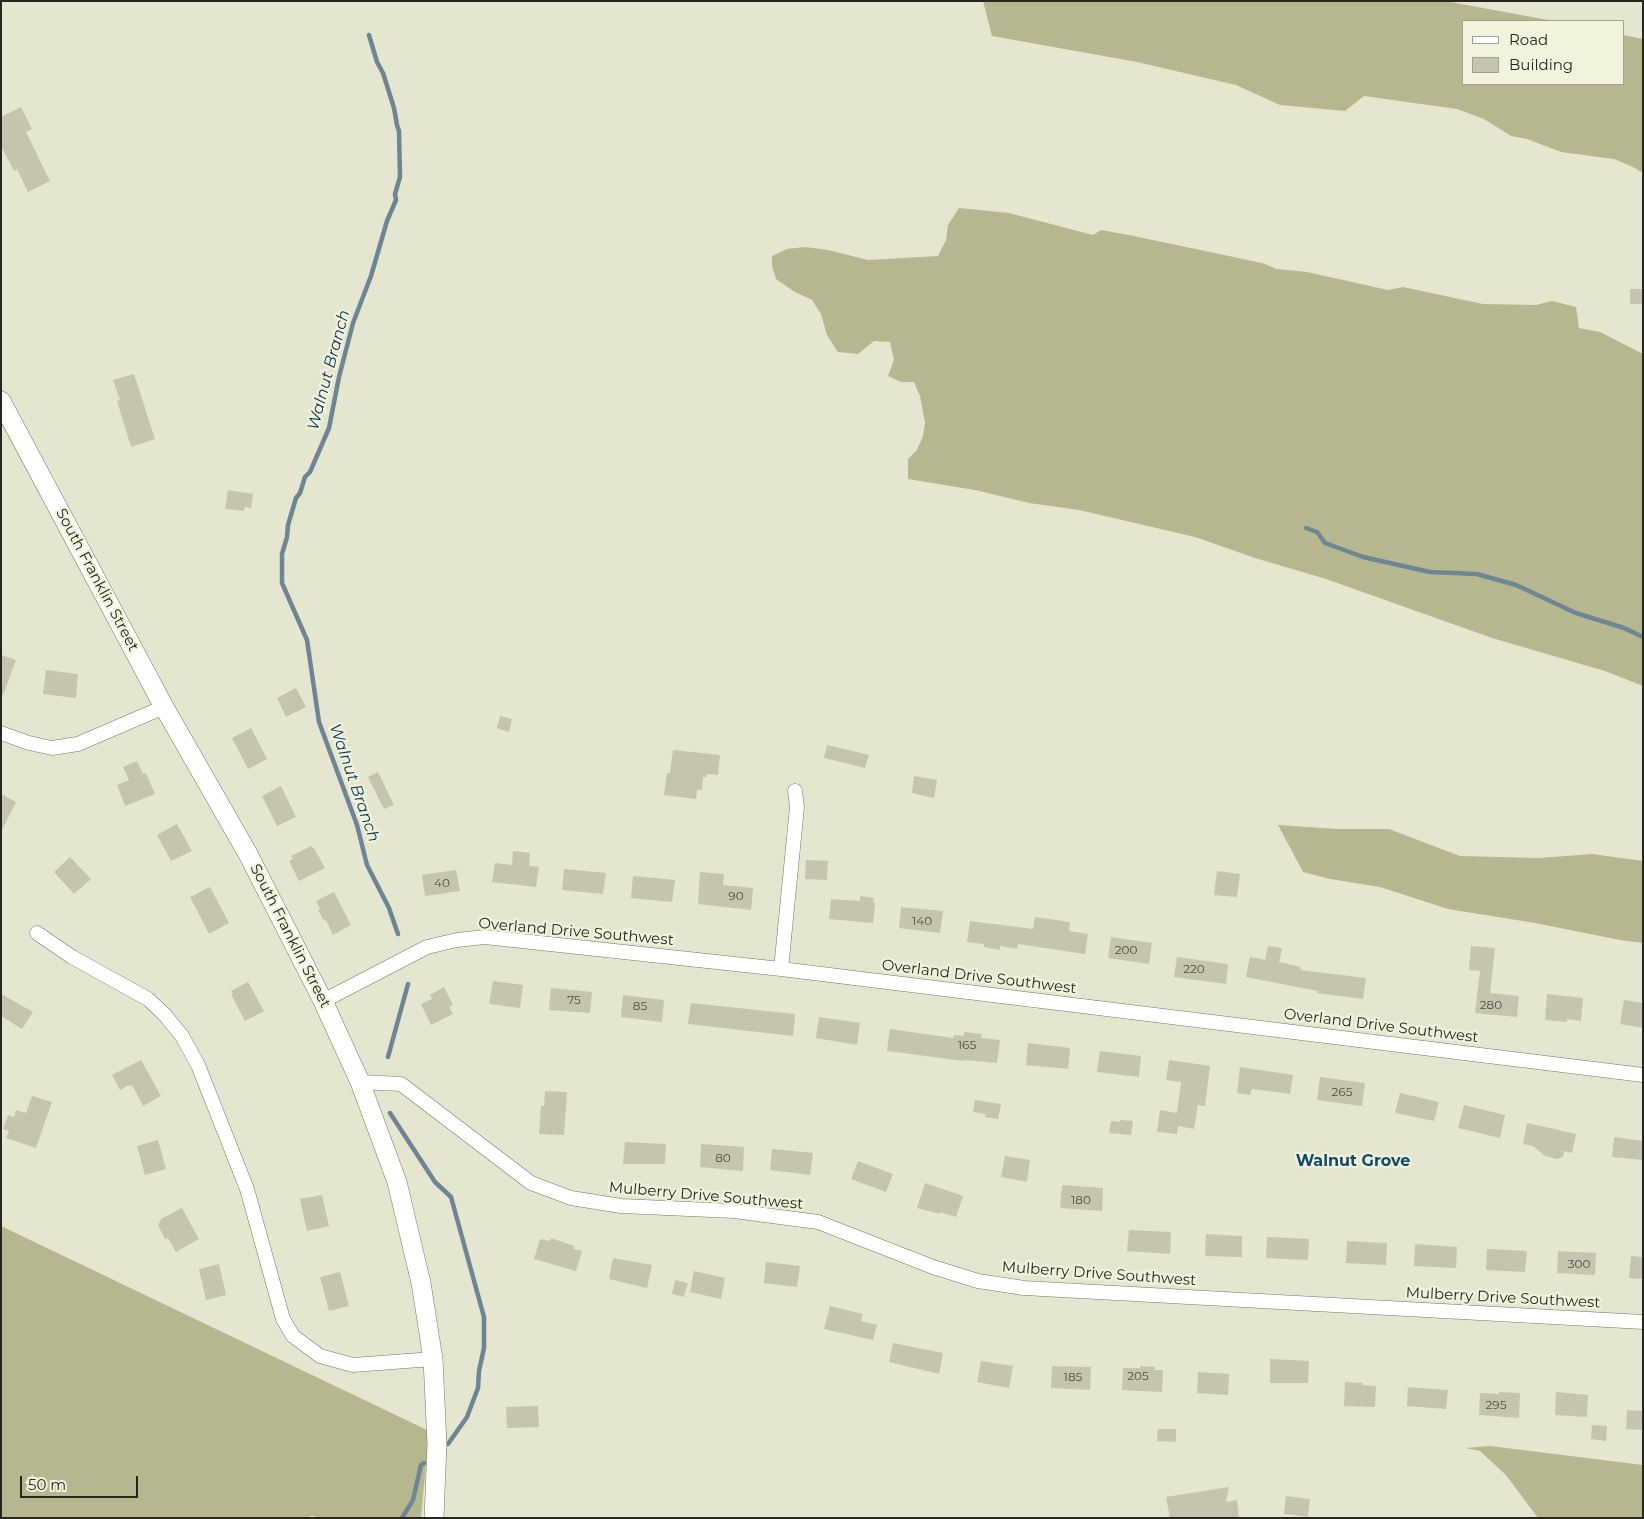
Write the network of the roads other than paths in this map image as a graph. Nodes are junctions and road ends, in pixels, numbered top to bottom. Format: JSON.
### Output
{"nodes":[{"id":1,"x":1,"y":401,"type":"edge"},
{"id":2,"x":164,"y":707,"type":"junction"},
{"id":3,"x":1,"y":733,"type":"edge"},
{"id":4,"x":795,"y":791,"type":"dead end"},
{"id":5,"x":37,"y":934,"type":"dead end"},
{"id":6,"x":781,"y":969,"type":"junction"},
{"id":7,"x":324,"y":1001,"type":"junction"},
{"id":8,"x":1643,"y":1075,"type":"edge"},
{"id":9,"x":360,"y":1082,"type":"junction"},
{"id":10,"x":1643,"y":1322,"type":"edge"},
{"id":11,"x":432,"y":1359,"type":"junction"},
{"id":12,"x":434,"y":1518,"type":"edge"}],
"edges":[{"from":1,"to":2,"type":"main road","name":"South Franklin Street"},
{"from":2,"to":3,"type":"street"},
{"from":2,"to":7,"type":"main road","name":"South Franklin Street"},
{"from":4,"to":6,"type":"street"},
{"from":5,"to":11,"type":"street"},
{"from":6,"to":7,"type":"street","name":"Overland Drive Southwest"},
{"from":6,"to":8,"type":"street","name":"Overland Drive Southwest"},
{"from":7,"to":9,"type":"main road","name":"South Franklin Street"},
{"from":9,"to":10,"type":"street","name":"Mulberry Drive Southwest"},
{"from":9,"to":11,"type":"main road","name":"South Franklin Street"},
{"from":11,"to":12,"type":"main road","name":"South Franklin Street"}]}
